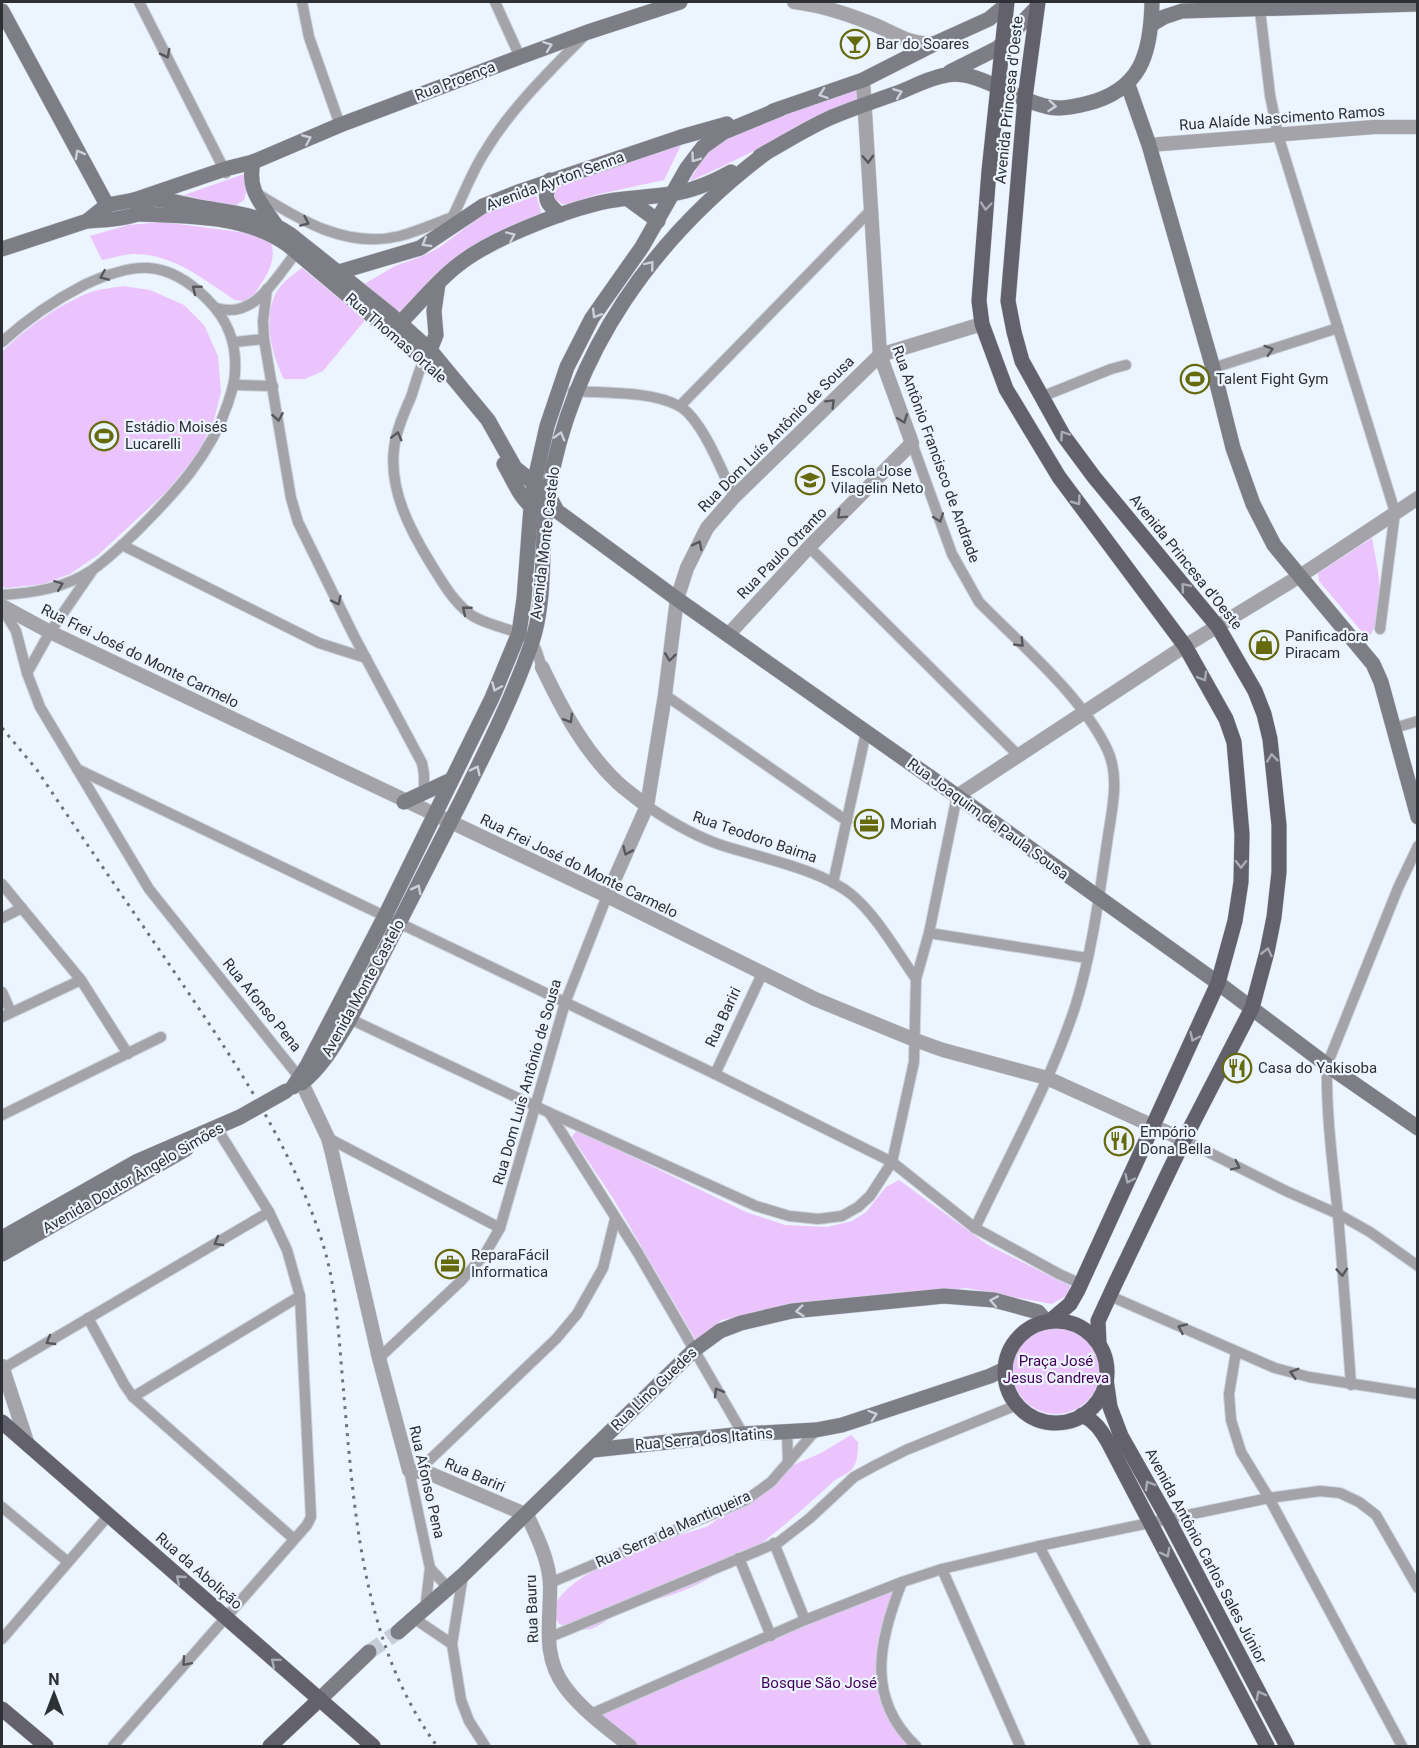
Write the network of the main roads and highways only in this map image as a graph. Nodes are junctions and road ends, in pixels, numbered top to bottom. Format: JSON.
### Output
{"nodes":[{"id":1,"x":680,"y":2,"type":"edge"},
{"id":2,"x":1152,"y":2,"type":"edge"},
{"id":3,"x":1007,"y":3,"type":"edge"},
{"id":4,"x":1038,"y":4,"type":"edge"},
{"id":5,"x":1418,"y":4,"type":"edge"},
{"id":6,"x":1259,"y":5,"type":"edge"},
{"id":7,"x":2,"y":10,"type":"edge"},
{"id":8,"x":1152,"y":24,"type":"junction"},
{"id":9,"x":1002,"y":45,"type":"junction"},
{"id":10,"x":945,"y":75,"type":"junction"},
{"id":11,"x":1128,"y":85,"type":"junction"},
{"id":12,"x":997,"y":88,"type":"junction"},
{"id":13,"x":1025,"y":98,"type":"junction"},
{"id":14,"x":780,"y":109,"type":"junction"},
{"id":15,"x":993,"y":123,"type":"junction"},
{"id":16,"x":1023,"y":126,"type":"junction"},
{"id":17,"x":767,"y":152,"type":"junction"},
{"id":18,"x":253,"y":162,"type":"junction"},
{"id":19,"x":228,"y":170,"type":"junction"},
{"id":20,"x":550,"y":180,"type":"junction"},
{"id":21,"x":255,"y":193,"type":"junction"},
{"id":22,"x":673,"y":194,"type":"junction"},
{"id":23,"x":628,"y":199,"type":"junction"},
{"id":24,"x":167,"y":200,"type":"junction"},
{"id":25,"x":107,"y":205,"type":"junction"},
{"id":26,"x":137,"y":207,"type":"junction"},
{"id":27,"x":237,"y":213,"type":"junction"},
{"id":28,"x":560,"y":215,"type":"junction"},
{"id":29,"x":87,"y":221,"type":"junction"},
{"id":30,"x":658,"y":221,"type":"junction"},
{"id":31,"x":275,"y":224,"type":"junction"},
{"id":32,"x":2,"y":249,"type":"edge"},
{"id":33,"x":339,"y":272,"type":"junction"},
{"id":34,"x":438,"y":284,"type":"junction"},
{"id":35,"x":400,"y":323,"type":"junction"},
{"id":36,"x":427,"y":355,"type":"junction"},
{"id":37,"x":534,"y":484,"type":"junction"},
{"id":38,"x":548,"y":494,"type":"junction"},
{"id":39,"x":531,"y":507,"type":"junction"},
{"id":40,"x":551,"y":512,"type":"junction"},
{"id":41,"x":451,"y":780,"type":"junction"},
{"id":42,"x":404,"y":802,"type":"road end"},
{"id":43,"x":1418,"y":817,"type":"edge"},
{"id":44,"x":1218,"y":983,"type":"junction"},
{"id":45,"x":1252,"y":1008,"type":"junction"},
{"id":46,"x":295,"y":1084,"type":"junction"},
{"id":47,"x":226,"y":1124,"type":"junction"},
{"id":48,"x":1418,"y":1128,"type":"edge"},
{"id":49,"x":2,"y":1238,"type":"edge"},
{"id":50,"x":2,"y":1254,"type":"edge"},
{"id":51,"x":1048,"y":1321,"type":"junction"},
{"id":52,"x":1099,"y":1344,"type":"junction"},
{"id":53,"x":1005,"y":1369,"type":"junction"},
{"id":54,"x":1106,"y":1379,"type":"junction"},
{"id":55,"x":630,"y":1413,"type":"junction"},
{"id":56,"x":1082,"y":1415,"type":"junction"},
{"id":57,"x":2,"y":1422,"type":"edge"},
{"id":58,"x":631,"y":1446,"type":"junction"},
{"id":59,"x":593,"y":1450,"type":"junction"},
{"id":60,"x":398,"y":1632,"type":"tunnel mouth"},
{"id":61,"x":369,"y":1652,"type":"tunnel mouth"},
{"id":62,"x":320,"y":1700,"type":"junction"},
{"id":63,"x":2,"y":1709,"type":"edge"},
{"id":64,"x":46,"y":1746,"type":"edge"},
{"id":65,"x":270,"y":1746,"type":"edge"},
{"id":66,"x":373,"y":1746,"type":"edge"},
{"id":67,"x":1267,"y":1746,"type":"edge"},
{"id":68,"x":1287,"y":1746,"type":"edge"}],
"edges":[{"from":18,"to":1,"type":"main road","name":"Rua Proença","one_way":true},
{"from":2,"to":8,"type":"main road"},
{"from":3,"to":9,"type":"main road","name":"Avenida Princesa d'Oeste"},
{"from":3,"to":14,"type":"main road","name":"Avenida Ayrton Senna","one_way":true},
{"from":4,"to":9,"type":"main road"},
{"from":4,"to":13,"type":"main road","name":"Avenida Princesa d'Oeste"},
{"from":5,"to":6,"type":"main road"},
{"from":6,"to":8,"type":"main road"},
{"from":25,"to":7,"type":"main road","one_way":true},
{"from":8,"to":11,"type":"main road"},
{"from":9,"to":10,"type":"main road"},
{"from":9,"to":12,"type":"main road","name":"Avenida Princesa d'Oeste"},
{"from":10,"to":12,"type":"main road"},
{"from":17,"to":10,"type":"main road","one_way":true},
{"from":13,"to":11,"type":"main road","one_way":true},
{"from":11,"to":43,"type":"main road"},
{"from":12,"to":13,"type":"main road"},
{"from":12,"to":15,"type":"main road","name":"Avenida Princesa d'Oeste"},
{"from":13,"to":16,"type":"main road","name":"Avenida Princesa d'Oeste"},
{"from":14,"to":20,"type":"main road","name":"Avenida Ayrton Senna"},
{"from":14,"to":22,"type":"main road","name":"Avenida Ayrton Senna","one_way":true},
{"from":15,"to":16,"type":"main road"},
{"from":15,"to":44,"type":"main road","name":"Avenida Princesa d'Oeste","one_way":true},
{"from":45,"to":16,"type":"main road","name":"Avenida Princesa d'Oeste","one_way":true},
{"from":17,"to":22,"type":"main road"},
{"from":38,"to":17,"type":"main road","name":"Avenida Monte Castelo","one_way":true},
{"from":18,"to":19,"type":"main road","name":"Rua Proença"},
{"from":18,"to":21,"type":"main road"},
{"from":19,"to":24,"type":"main road","name":"Rua Proença"},
{"from":19,"to":26,"type":"main road","name":"Rua Proença"},
{"from":20,"to":28,"type":"main road"},
{"from":20,"to":33,"type":"main road","name":"Avenida Ayrton Senna","one_way":true},
{"from":21,"to":27,"type":"main road"},
{"from":21,"to":31,"type":"main road"},
{"from":22,"to":23,"type":"main road"},
{"from":22,"to":30,"type":"main road","name":"Avenida Monte Castelo"},
{"from":23,"to":28,"type":"main road"},
{"from":23,"to":30,"type":"main road"},
{"from":24,"to":26,"type":"main road","name":"Rua Proença"},
{"from":24,"to":27,"type":"main road","name":"Rua Thomas Ortale"},
{"from":25,"to":26,"type":"main road","name":"Rua Proença"},
{"from":25,"to":29,"type":"main road","name":"Rua Proença"},
{"from":26,"to":29,"type":"main road","name":"Rua Proença"},
{"from":26,"to":36,"type":"main road","name":"Rua Thomas Ortale"},
{"from":27,"to":31,"type":"main road","name":"Rua Thomas Ortale"},
{"from":34,"to":28,"type":"main road","one_way":true},
{"from":29,"to":32,"type":"main road","name":"Rua Proença"},
{"from":30,"to":37,"type":"main road","name":"Avenida Monte Castelo","one_way":true},
{"from":31,"to":33,"type":"main road","name":"Rua Thomas Ortale"},
{"from":33,"to":35,"type":"main road","name":"Rua Thomas Ortale"},
{"from":34,"to":35,"type":"main road"},
{"from":34,"to":36,"type":"main road"},
{"from":35,"to":36,"type":"main road","name":"Rua Thomas Ortale"},
{"from":36,"to":37,"type":"main road","name":"Rua Thomas Ortale"},
{"from":36,"to":39,"type":"main road","name":"Rua Thomas Ortale"},
{"from":37,"to":38,"type":"main road","name":"Rua Thomas Ortale"},
{"from":37,"to":39,"type":"main road","name":"Avenida Monte Castelo"},
{"from":38,"to":40,"type":"main road","name":"Avenida Monte Castelo"},
{"from":39,"to":40,"type":"main road"},
{"from":39,"to":41,"type":"main road","name":"Avenida Monte Castelo","one_way":true},
{"from":40,"to":44,"type":"main road","name":"Rua Joaquim de Paula Sousa"},
{"from":46,"to":40,"type":"main road","name":"Avenida Monte Castelo","one_way":true},
{"from":41,"to":42,"type":"main road"},
{"from":41,"to":46,"type":"main road","name":"Avenida Monte Castelo"},
{"from":44,"to":45,"type":"main road","name":"Rua Joaquim de Paula Sousa"},
{"from":44,"to":51,"type":"main road","name":"Avenida Princesa d'Oeste","one_way":true},
{"from":45,"to":48,"type":"main road","name":"Rua Joaquim de Paula Sousa"},
{"from":45,"to":52,"type":"main road","name":"Avenida Princesa d'Oeste"},
{"from":46,"to":47,"type":"main road","name":"Avenida Monte Castelo","bridge":true},
{"from":47,"to":49,"type":"main road","name":"Avenida Doutor Ângelo Simões"},
{"from":47,"to":50,"type":"main road","name":"Avenida Doutor Ângelo Simões"},
{"from":51,"to":52,"type":"main road"},
{"from":51,"to":53,"type":"main road"},
{"from":51,"to":55,"type":"main road","name":"Rua Lino Guedes","one_way":true},
{"from":52,"to":54,"type":"main road"},
{"from":53,"to":56,"type":"main road"},
{"from":58,"to":53,"type":"main road","name":"Rua Serra dos Itatins","one_way":true},
{"from":54,"to":56,"type":"main road"},
{"from":68,"to":54,"type":"main road","name":"Avenida Antônio Carlos Sales Júnior","one_way":true},
{"from":55,"to":58,"type":"main road"},
{"from":55,"to":59,"type":"main road","name":"Rua Lino Guedes"},
{"from":56,"to":67,"type":"main road","one_way":true},
{"from":62,"to":57,"type":"main road","name":"Rua da Abolição","one_way":true},
{"from":58,"to":59,"type":"main road","name":"Rua Serra dos Itatins"},
{"from":59,"to":60,"type":"main road","name":"Rua Lino Guedes"},
{"from":61,"to":62,"type":"main road"},
{"from":62,"to":65,"type":"main road"},
{"from":62,"to":66,"type":"main road","name":"Rua da Abolição"},
{"from":63,"to":64,"type":"main road"}]}
